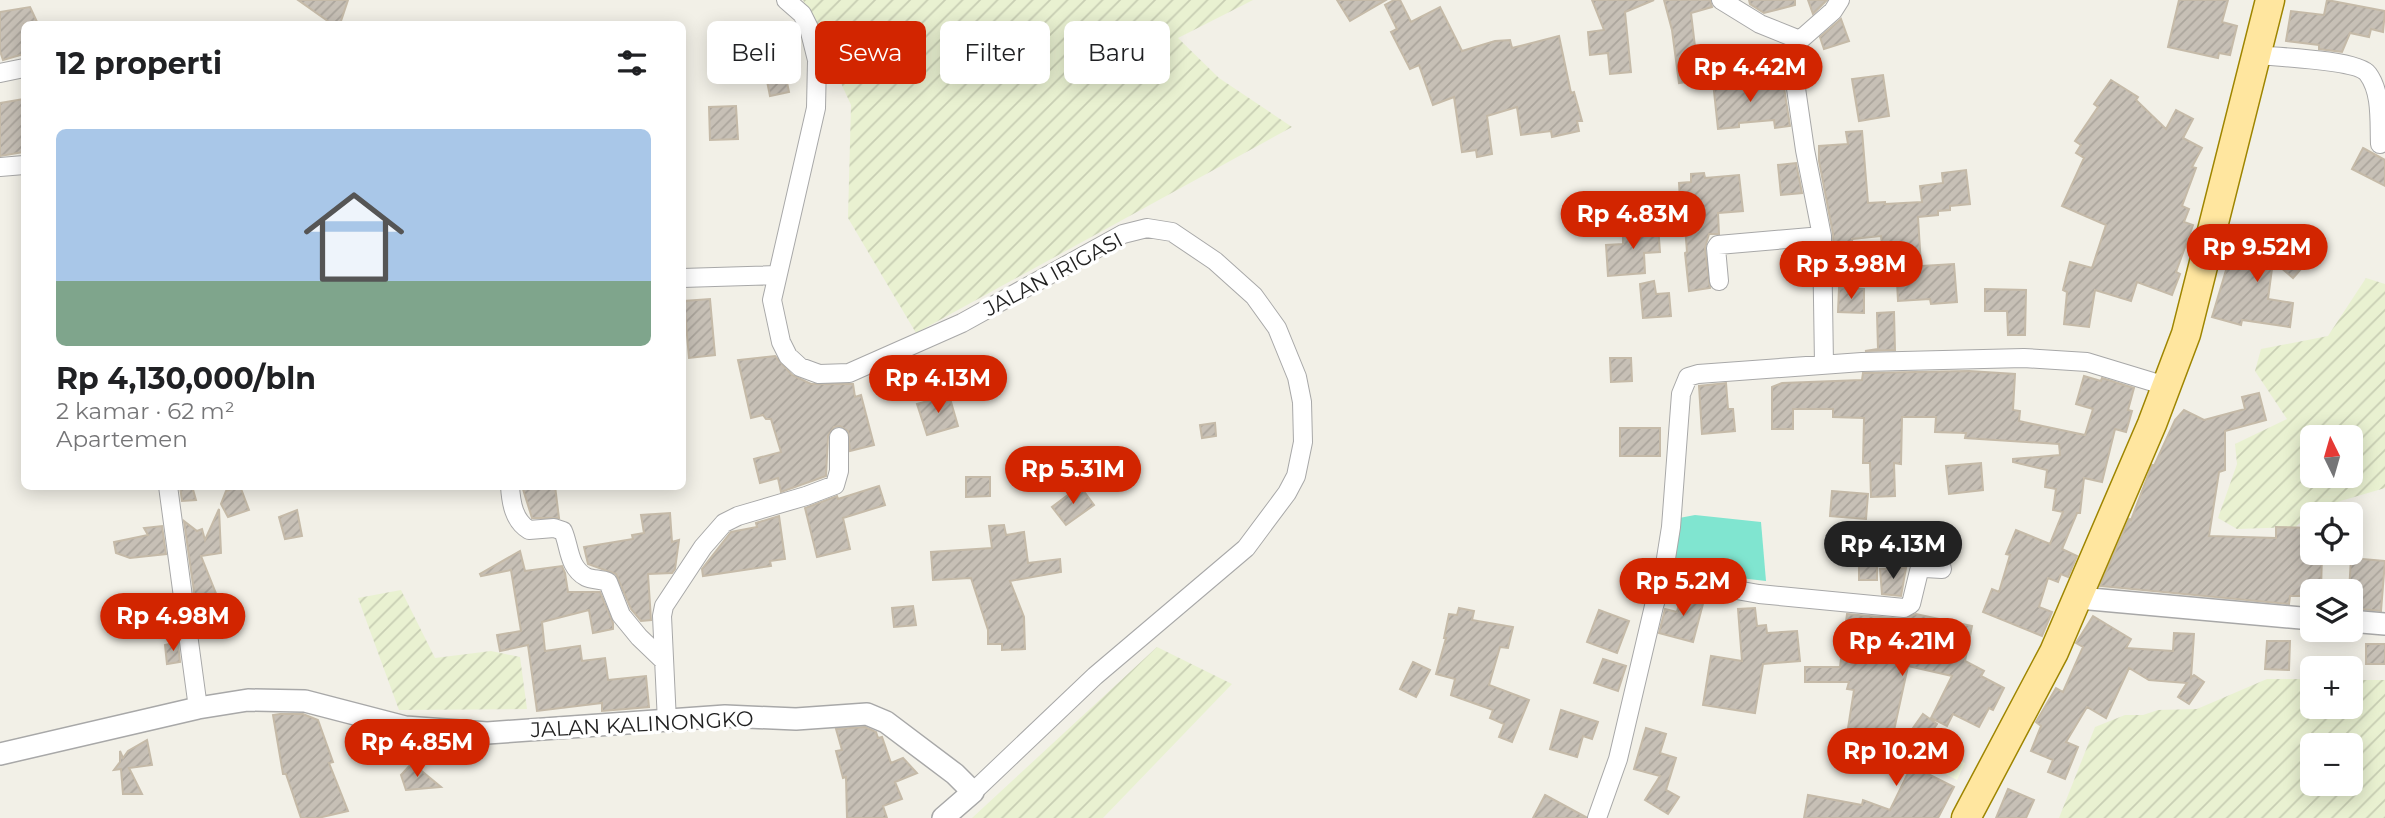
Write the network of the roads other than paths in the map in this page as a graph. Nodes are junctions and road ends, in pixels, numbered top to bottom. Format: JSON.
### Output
{"nodes":[{"id":1,"x":786,"y":0,"type":"edge"},
{"id":2,"x":1721,"y":0,"type":"edge"},
{"id":3,"x":1840,"y":0,"type":"edge"},
{"id":4,"x":2270,"y":0,"type":"edge"},
{"id":5,"x":1800,"y":40,"type":"junction"},
{"id":6,"x":2256,"y":55,"type":"junction"},
{"id":7,"x":21,"y":69,"type":"edge"},
{"id":8,"x":0,"y":73,"type":"edge"},
{"id":9,"x":2379,"y":144,"type":"dead end"},
{"id":10,"x":21,"y":164,"type":"edge"},
{"id":11,"x":0,"y":167,"type":"edge"},
{"id":12,"x":1822,"y":236,"type":"junction"},
{"id":13,"x":777,"y":275,"type":"junction"},
{"id":14,"x":686,"y":278,"type":"edge"},
{"id":15,"x":1719,"y":281,"type":"dead end"},
{"id":16,"x":1824,"y":364,"type":"junction"},
{"id":17,"x":2166,"y":386,"type":"junction"},
{"id":18,"x":839,"y":437,"type":"dead end"},
{"id":19,"x":169,"y":490,"type":"edge"},
{"id":20,"x":510,"y":490,"type":"edge"},
{"id":21,"x":1942,"y":569,"type":"dead end"},
{"id":22,"x":1664,"y":577,"type":"junction"},
{"id":23,"x":2079,"y":598,"type":"junction"},
{"id":24,"x":2300,"y":618,"type":"edge"},
{"id":25,"x":2363,"y":622,"type":"edge"},
{"id":26,"x":2385,"y":624,"type":"edge"},
{"id":27,"x":664,"y":661,"type":"junction"},
{"id":28,"x":198,"y":708,"type":"junction"},
{"id":29,"x":667,"y":722,"type":"junction"},
{"id":30,"x":0,"y":754,"type":"edge"},
{"id":31,"x":972,"y":792,"type":"junction"},
{"id":32,"x":943,"y":818,"type":"edge"},
{"id":33,"x":1597,"y":818,"type":"edge"},
{"id":34,"x":1966,"y":818,"type":"edge"}],
"edges":[{"from":1,"to":13,"type":"street","name":"JALAN IRIGASI"},
{"from":2,"to":5,"type":"street"},
{"from":3,"to":5,"type":"street"},
{"from":4,"to":6,"type":"main road"},
{"from":5,"to":12,"type":"street"},
{"from":6,"to":9,"type":"street"},
{"from":6,"to":17,"type":"main road"},
{"from":7,"to":8,"type":"street"},
{"from":10,"to":11,"type":"street"},
{"from":12,"to":15,"type":"street"},
{"from":12,"to":16,"type":"street"},
{"from":13,"to":14,"type":"street"},
{"from":13,"to":31,"type":"street","name":"JALAN IRIGASI"},
{"from":16,"to":17,"type":"street"},
{"from":16,"to":22,"type":"street"},
{"from":17,"to":23,"type":"main road"},
{"from":18,"to":27,"type":"street"},
{"from":19,"to":28,"type":"street"},
{"from":20,"to":27,"type":"street"},
{"from":21,"to":22,"type":"street"},
{"from":22,"to":33,"type":"street"},
{"from":23,"to":24,"type":"street"},
{"from":23,"to":34,"type":"main road"},
{"from":25,"to":26,"type":"street"},
{"from":27,"to":29,"type":"street"},
{"from":28,"to":29,"type":"street","name":"JALAN KALINONGKO"},
{"from":28,"to":30,"type":"street","name":"JALAN KALINONGKO"},
{"from":29,"to":31,"type":"street","name":"JALAN KALINONGKO"},
{"from":31,"to":32,"type":"street","name":"JALAN IRIGASI"}]}
